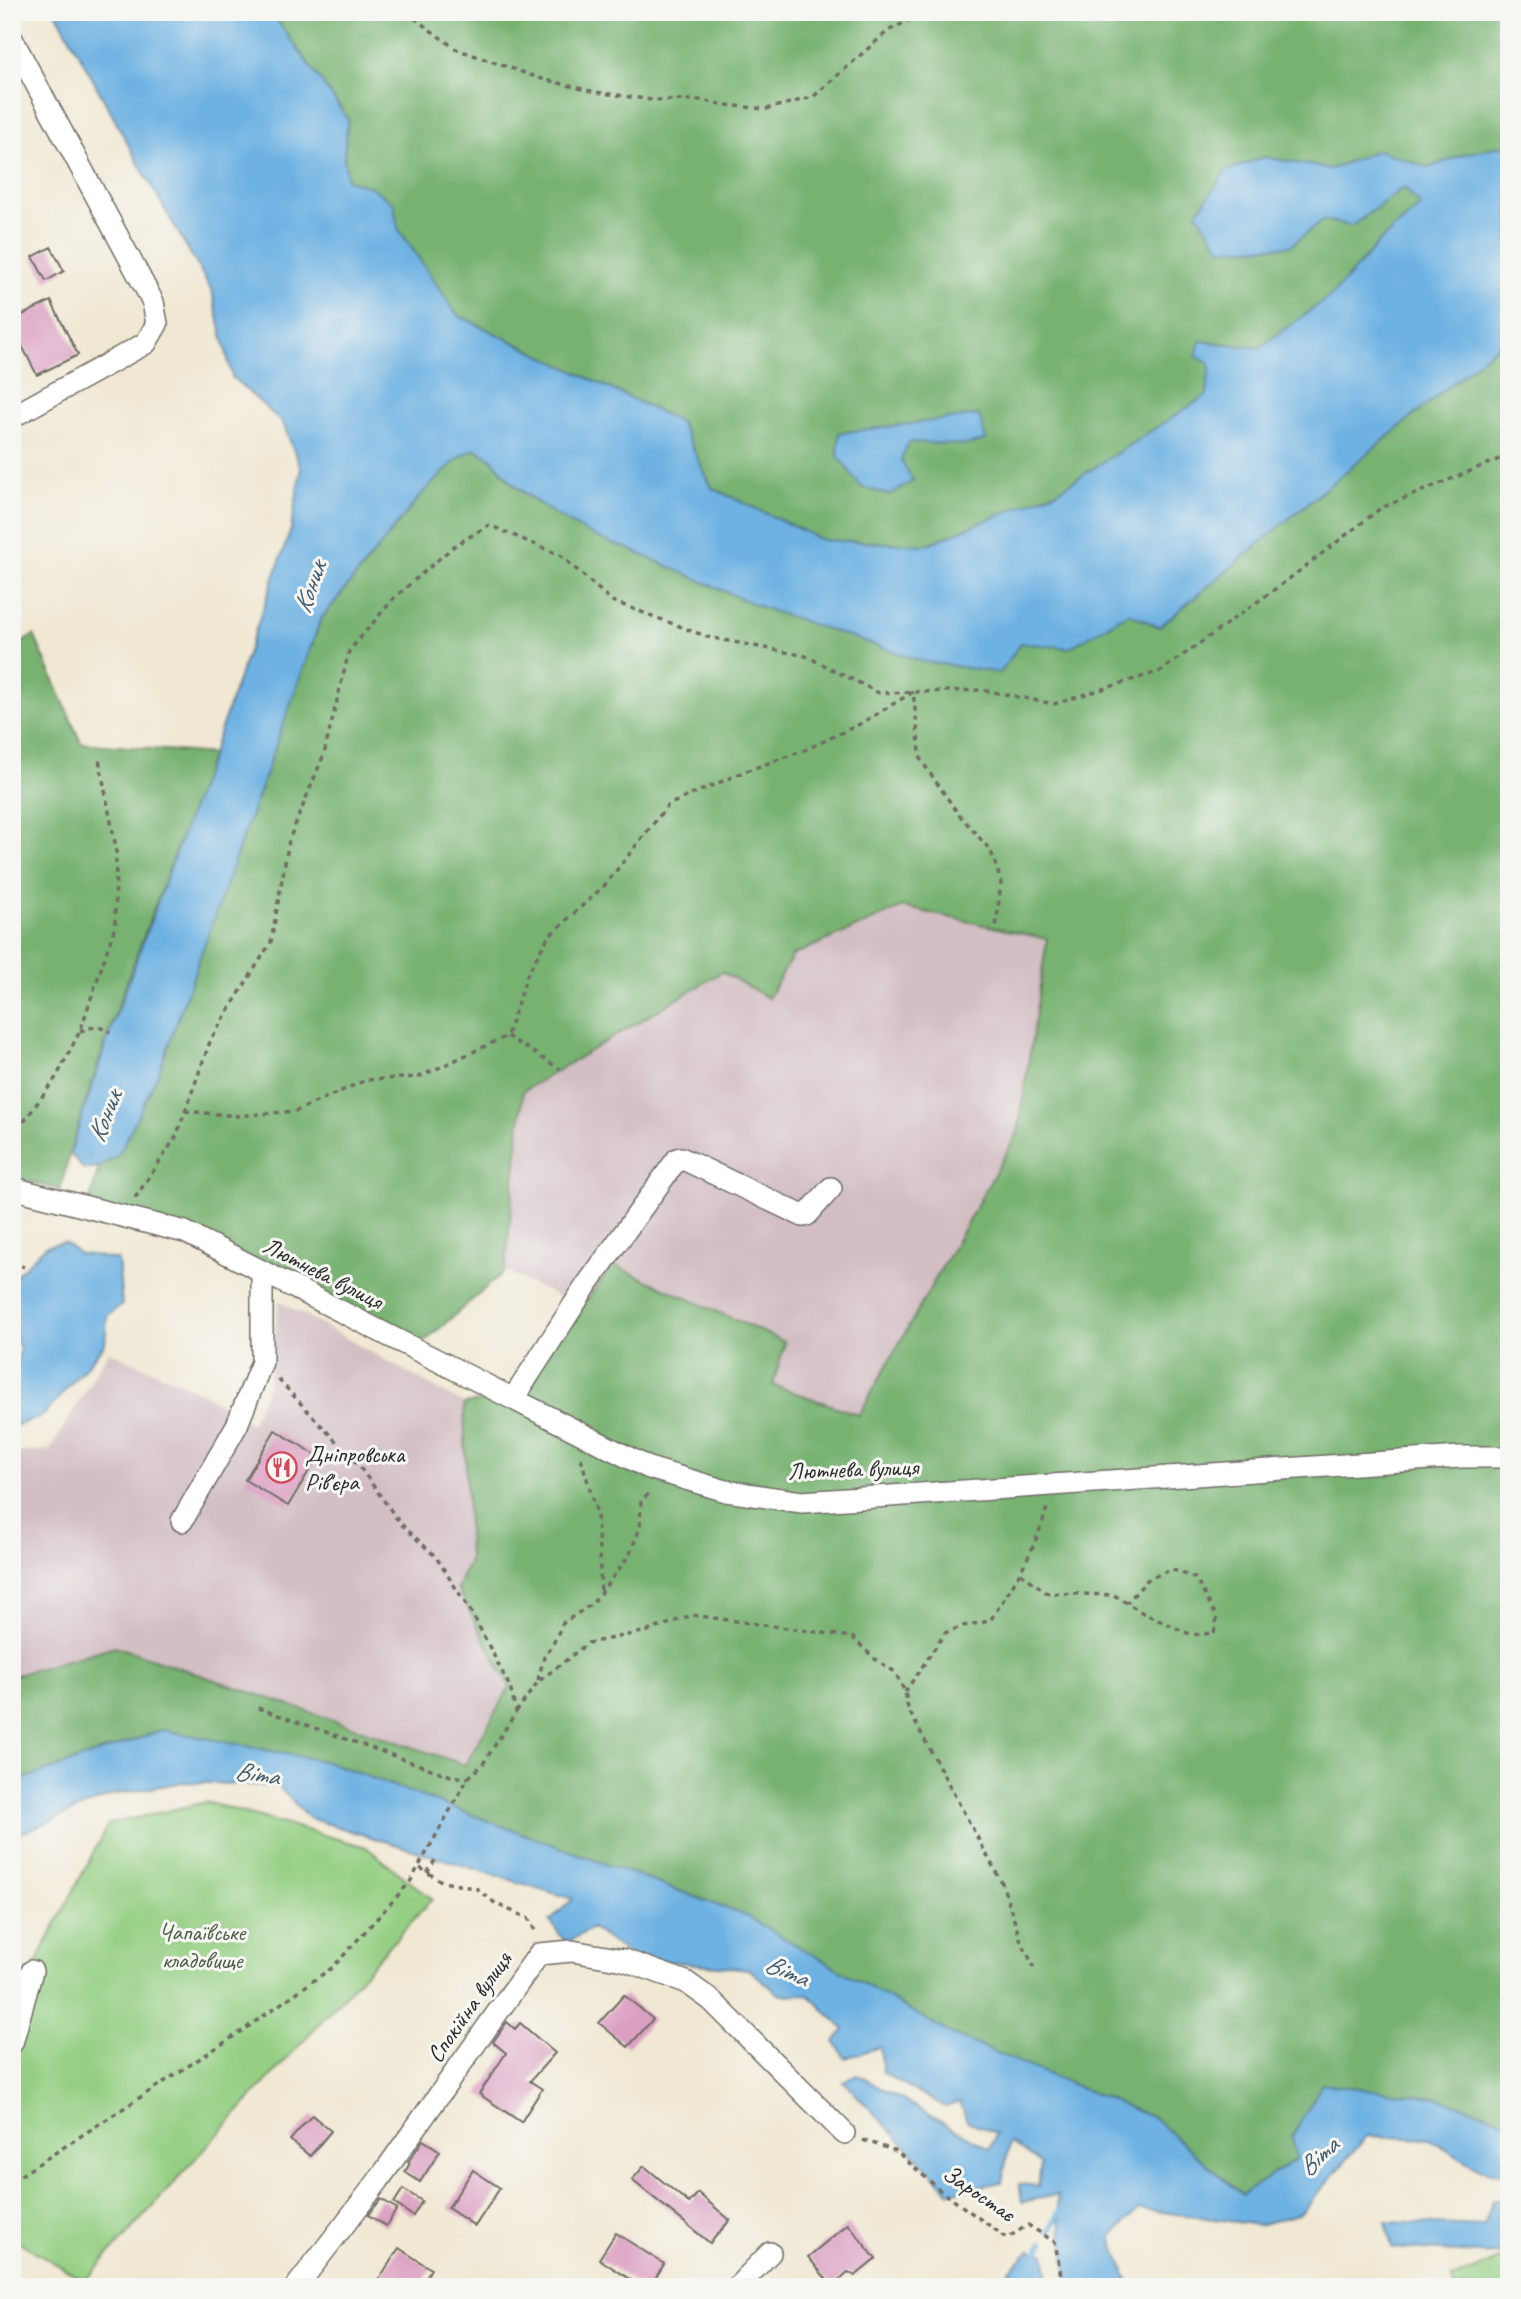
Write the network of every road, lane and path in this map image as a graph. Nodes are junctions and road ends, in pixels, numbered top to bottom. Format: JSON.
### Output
{"nodes":[{"id":1,"x":406,"y":12,"type":"edge"},
{"id":2,"x":925,"y":12,"type":"edge"},
{"id":3,"x":12,"y":39,"type":"edge"},
{"id":4,"x":12,"y":416,"type":"edge"},
{"id":5,"x":1509,"y":454,"type":"edge"},
{"id":6,"x":914,"y":692,"type":"junction"},
{"id":7,"x":99,"y":759,"type":"dead end"},
{"id":8,"x":996,"y":928,"type":"dead end"},
{"id":9,"x":80,"y":1031,"type":"junction"},
{"id":10,"x":110,"y":1032,"type":"dead end"},
{"id":11,"x":508,"y":1036,"type":"junction"},
{"id":12,"x":560,"y":1069,"type":"dead end"},
{"id":13,"x":185,"y":1111,"type":"junction"},
{"id":14,"x":12,"y":1138,"type":"edge"},
{"id":15,"x":12,"y":1188,"type":"edge"},
{"id":16,"x":831,"y":1188,"type":"dead end"},
{"id":17,"x":123,"y":1217,"type":"junction"},
{"id":18,"x":12,"y":1262,"type":"edge"},
{"id":19,"x":24,"y":1267,"type":"dead end"},
{"id":20,"x":262,"y":1271,"type":"junction"},
{"id":21,"x":262,"y":1362,"type":"junction"},
{"id":22,"x":513,"y":1399,"type":"junction"},
{"id":23,"x":573,"y":1429,"type":"junction"},
{"id":24,"x":1509,"y":1457,"type":"edge"},
{"id":25,"x":684,"y":1478,"type":"junction"},
{"id":26,"x":1053,"y":1483,"type":"junction"},
{"id":27,"x":182,"y":1521,"type":"dead end"},
{"id":28,"x":1021,"y":1573,"type":"junction"},
{"id":29,"x":601,"y":1594,"type":"junction"},
{"id":30,"x":1127,"y":1603,"type":"junction"},
{"id":31,"x":538,"y":1682,"type":"junction"},
{"id":32,"x":905,"y":1692,"type":"junction"},
{"id":33,"x":258,"y":1708,"type":"dead end"},
{"id":34,"x":516,"y":1712,"type":"junction"},
{"id":35,"x":468,"y":1778,"type":"junction"},
{"id":36,"x":438,"y":1857,"type":"dead end"},
{"id":37,"x":419,"y":1868,"type":"junction"},
{"id":38,"x":427,"y":1873,"type":"junction"},
{"id":39,"x":538,"y":1954,"type":"junction"},
{"id":40,"x":1034,"y":1967,"type":"dead end"},
{"id":41,"x":32,"y":1971,"type":"dead end"},
{"id":42,"x":12,"y":2043,"type":"edge"},
{"id":43,"x":844,"y":2133,"type":"joint"},
{"id":44,"x":12,"y":2181,"type":"edge"},
{"id":45,"x":770,"y":2253,"type":"dead end"},
{"id":46,"x":296,"y":2287,"type":"edge"},
{"id":47,"x":737,"y":2287,"type":"edge"},
{"id":48,"x":1063,"y":2287,"type":"edge"}],
"edges":[{"from":1,"to":2,"type":"path"},
{"from":3,"to":4,"type":"street"},
{"from":5,"to":6,"type":"path"},
{"from":6,"to":8,"type":"path"},
{"from":6,"to":11,"type":"path"},
{"from":6,"to":13,"type":"path"},
{"from":7,"to":9,"type":"path"},
{"from":9,"to":10,"type":"path"},
{"from":9,"to":14,"type":"path"},
{"from":11,"to":12,"type":"path"},
{"from":11,"to":13,"type":"path"},
{"from":13,"to":17,"type":"path"},
{"from":15,"to":17,"type":"street","name":"Лютнева вулиця"},
{"from":16,"to":22,"type":"street"},
{"from":17,"to":20,"type":"street","name":"Лютнева вулиця"},
{"from":18,"to":19,"type":"path"},
{"from":20,"to":21,"type":"street"},
{"from":20,"to":22,"type":"street","name":"Лютнева вулиця"},
{"from":21,"to":27,"type":"street"},
{"from":21,"to":34,"type":"path"},
{"from":22,"to":23,"type":"street","name":"Лютнева вулиця"},
{"from":23,"to":25,"type":"street","name":"Лютнева вулиця"},
{"from":23,"to":29,"type":"path"},
{"from":24,"to":26,"type":"street","name":"Лютнева вулиця"},
{"from":25,"to":26,"type":"street","name":"Лютнева вулиця"},
{"from":25,"to":29,"type":"path"},
{"from":26,"to":28,"type":"path"},
{"from":28,"to":30,"type":"path"},
{"from":28,"to":32,"type":"path"},
{"from":29,"to":31,"type":"path"},
{"from":30,"to":30,"type":"path"},
{"from":31,"to":32,"type":"path"},
{"from":31,"to":34,"type":"path"},
{"from":32,"to":40,"type":"path"},
{"from":33,"to":35,"type":"path"},
{"from":34,"to":35,"type":"path"},
{"from":35,"to":37,"type":"path"},
{"from":36,"to":38,"type":"path"},
{"from":37,"to":38,"type":"path"},
{"from":37,"to":44,"type":"path"},
{"from":38,"to":39,"type":"path"},
{"from":39,"to":43,"type":"street","name":"Спокійна вулиця"},
{"from":39,"to":46,"type":"street","name":"Спокійна вулиця"},
{"from":41,"to":42,"type":"street"},
{"from":43,"to":48,"type":"path","name":"Заростає"},
{"from":45,"to":47,"type":"street"}]}
